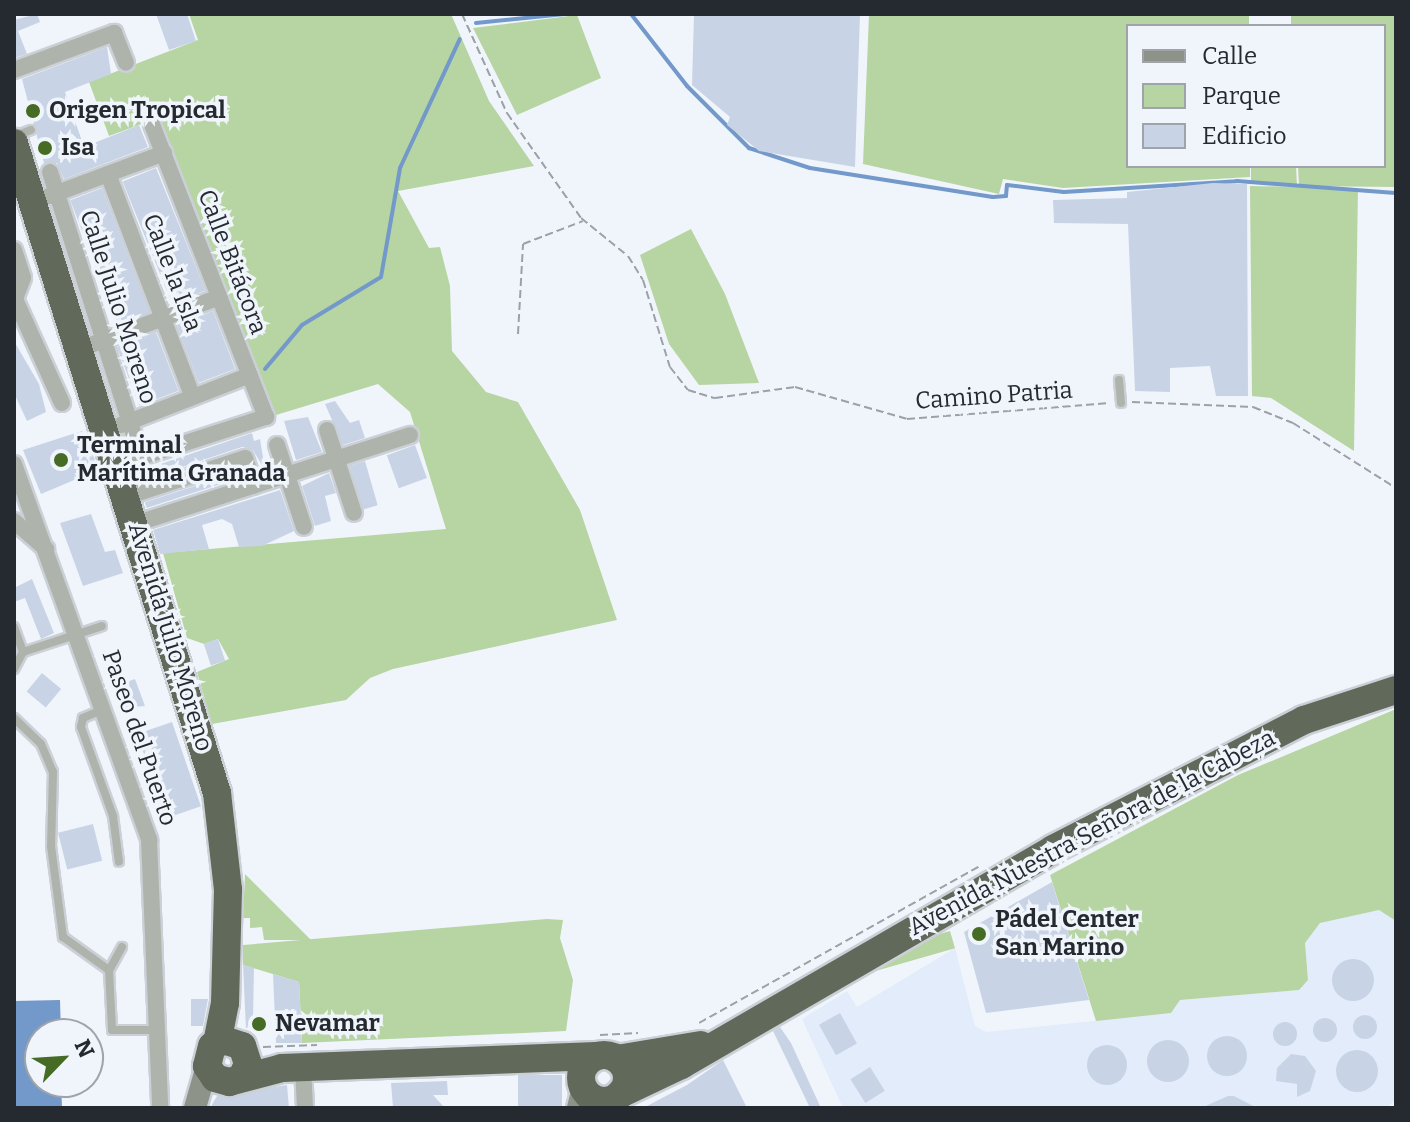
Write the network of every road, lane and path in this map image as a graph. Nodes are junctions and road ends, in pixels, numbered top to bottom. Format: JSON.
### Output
{"nodes":[{"id":1,"x":462,"y":14,"type":"edge"},
{"id":2,"x":126,"y":63,"type":"dead end"},
{"id":3,"x":14,"y":70,"type":"edge"},
{"id":4,"x":152,"y":124,"type":"dead end"},
{"id":5,"x":14,"y":136,"type":"edge"},
{"id":6,"x":164,"y":153,"type":"junction"},
{"id":7,"x":31,"y":155,"type":"edge"},
{"id":8,"x":108,"y":174,"type":"junction"},
{"id":9,"x":45,"y":197,"type":"junction"},
{"id":10,"x":584,"y":220,"type":"junction"},
{"id":11,"x":14,"y":250,"type":"edge"},
{"id":12,"x":17,"y":286,"type":"edge"},
{"id":13,"x":220,"y":297,"type":"junction"},
{"id":14,"x":163,"y":318,"type":"junction"},
{"id":15,"x":518,"y":334,"type":"dead end"},
{"id":16,"x":92,"y":344,"type":"junction"},
{"id":17,"x":250,"y":375,"type":"junction"},
{"id":18,"x":1119,"y":380,"type":"dead end"},
{"id":19,"x":190,"y":390,"type":"dead end"},
{"id":20,"x":62,"y":403,"type":"dead end"},
{"id":21,"x":1121,"y":403,"type":"junction"},
{"id":22,"x":118,"y":426,"type":"junction"},
{"id":23,"x":327,"y":430,"type":"dead end"},
{"id":24,"x":410,"y":435,"type":"dead end"},
{"id":25,"x":277,"y":445,"type":"dead end"},
{"id":26,"x":336,"y":459,"type":"junction"},
{"id":27,"x":129,"y":461,"type":"junction"},
{"id":28,"x":14,"y":464,"type":"edge"},
{"id":29,"x":287,"y":475,"type":"junction"},
{"id":30,"x":254,"y":486,"type":"junction"},
{"id":31,"x":1396,"y":488,"type":"edge"},
{"id":32,"x":126,"y":497,"type":"junction"},
{"id":33,"x":20,"y":500,"type":"edge"},
{"id":34,"x":354,"y":513,"type":"dead end"},
{"id":35,"x":14,"y":521,"type":"edge"},
{"id":36,"x":135,"y":524,"type":"junction"},
{"id":37,"x":304,"y":527,"type":"dead end"},
{"id":38,"x":47,"y":550,"type":"junction"},
{"id":39,"x":102,"y":626,"type":"dead end"},
{"id":40,"x":14,"y":627,"type":"edge"},
{"id":41,"x":78,"y":634,"type":"junction"},
{"id":42,"x":23,"y":652,"type":"junction"},
{"id":43,"x":14,"y":669,"type":"edge"},
{"id":44,"x":1396,"y":690,"type":"edge"},
{"id":45,"x":105,"y":709,"type":"junction"},
{"id":46,"x":14,"y":718,"type":"edge"},
{"id":47,"x":119,"y":862,"type":"dead end"},
{"id":48,"x":985,"y":863,"type":"dead end"},
{"id":49,"x":122,"y":947,"type":"dead end"},
{"id":50,"x":109,"y":970,"type":"junction"},
{"id":51,"x":649,"y":1032,"type":"dead end"},
{"id":52,"x":704,"y":1032,"type":"junction"},
{"id":53,"x":154,"y":1038,"type":"junction"},
{"id":54,"x":332,"y":1044,"type":"dead end"},
{"id":55,"x":254,"y":1059,"type":"junction"},
{"id":56,"x":599,"y":1074,"type":"edge"},
{"id":57,"x":149,"y":1108,"type":"edge"},
{"id":58,"x":160,"y":1108,"type":"edge"},
{"id":59,"x":195,"y":1108,"type":"edge"},
{"id":60,"x":203,"y":1108,"type":"edge"},
{"id":61,"x":305,"y":1108,"type":"edge"}],
"edges":[{"from":1,"to":10,"type":"path","name":"Camino Patria"},
{"from":2,"to":3,"type":"street"},
{"from":4,"to":6,"type":"street","name":"Calle Bitácora"},
{"from":5,"to":7,"type":"lane"},
{"from":6,"to":8,"type":"street"},
{"from":6,"to":13,"type":"street","name":"Calle Bitácora"},
{"from":7,"to":9,"type":"highway","name":"Avenida Julio Moreno"},
{"from":8,"to":9,"type":"street"},
{"from":8,"to":14,"type":"street","name":"Calle la Isla"},
{"from":9,"to":16,"type":"highway","name":"Avenida Julio Moreno"},
{"from":10,"to":15,"type":"path"},
{"from":10,"to":21,"type":"path","name":"Camino Patria"},
{"from":11,"to":12,"type":"street"},
{"from":12,"to":20,"type":"street"},
{"from":13,"to":14,"type":"street"},
{"from":13,"to":17,"type":"street","name":"Calle Bitácora"},
{"from":14,"to":16,"type":"street"},
{"from":14,"to":19,"type":"street","name":"Calle la Isla"},
{"from":16,"to":22,"type":"highway","name":"Avenida Julio Moreno"},
{"from":17,"to":22,"type":"street"},
{"from":17,"to":27,"type":"street","name":"Calle Bitácora"},
{"from":18,"to":21,"type":"lane"},
{"from":21,"to":31,"type":"path","name":"Camino Patria"},
{"from":22,"to":27,"type":"highway","name":"Avenida Julio Moreno"},
{"from":23,"to":26,"type":"street"},
{"from":24,"to":26,"type":"street"},
{"from":25,"to":29,"type":"street"},
{"from":26,"to":29,"type":"street"},
{"from":26,"to":34,"type":"street"},
{"from":27,"to":32,"type":"highway","name":"Avenida Julio Moreno"},
{"from":28,"to":33,"type":"street","name":"Paseo del Puerto"},
{"from":29,"to":30,"type":"street"},
{"from":29,"to":37,"type":"street"},
{"from":30,"to":32,"type":"street"},
{"from":30,"to":36,"type":"street"},
{"from":32,"to":36,"type":"highway","name":"Avenida Julio Moreno"},
{"from":33,"to":38,"type":"street","name":"Paseo del Puerto"},
{"from":35,"to":38,"type":"street","name":"Paseo del Puerto"},
{"from":36,"to":55,"type":"highway","name":"Avenida Julio Moreno"},
{"from":38,"to":41,"type":"street","name":"Paseo del Puerto"},
{"from":39,"to":41,"type":"lane"},
{"from":40,"to":42,"type":"lane"},
{"from":41,"to":42,"type":"lane"},
{"from":41,"to":45,"type":"street","name":"Paseo del Puerto"},
{"from":42,"to":43,"type":"lane"},
{"from":44,"to":52,"type":"highway","name":"Avenida Nuestra Señora de la Cabeza"},
{"from":45,"to":47,"type":"lane"},
{"from":45,"to":53,"type":"street","name":"Paseo del Puerto"},
{"from":46,"to":50,"type":"lane"},
{"from":48,"to":52,"type":"path"},
{"from":49,"to":50,"type":"lane"},
{"from":50,"to":53,"type":"lane"},
{"from":51,"to":56,"type":"path"},
{"from":52,"to":56,"type":"highway","name":"Avenida Nuestra Señora de la Cabeza"},
{"from":53,"to":57,"type":"street","name":"Paseo del Puerto"},
{"from":53,"to":58,"type":"street","name":"Paseo del Puerto"},
{"from":54,"to":55,"type":"path"},
{"from":55,"to":55,"type":"path"},
{"from":55,"to":56,"type":"highway","name":"Avenida Nuestra Señora de la Cabeza"},
{"from":55,"to":59,"type":"street","name":"Avenida Julio Moreno"},
{"from":55,"to":60,"type":"street"},
{"from":55,"to":61,"type":"street"}]}
